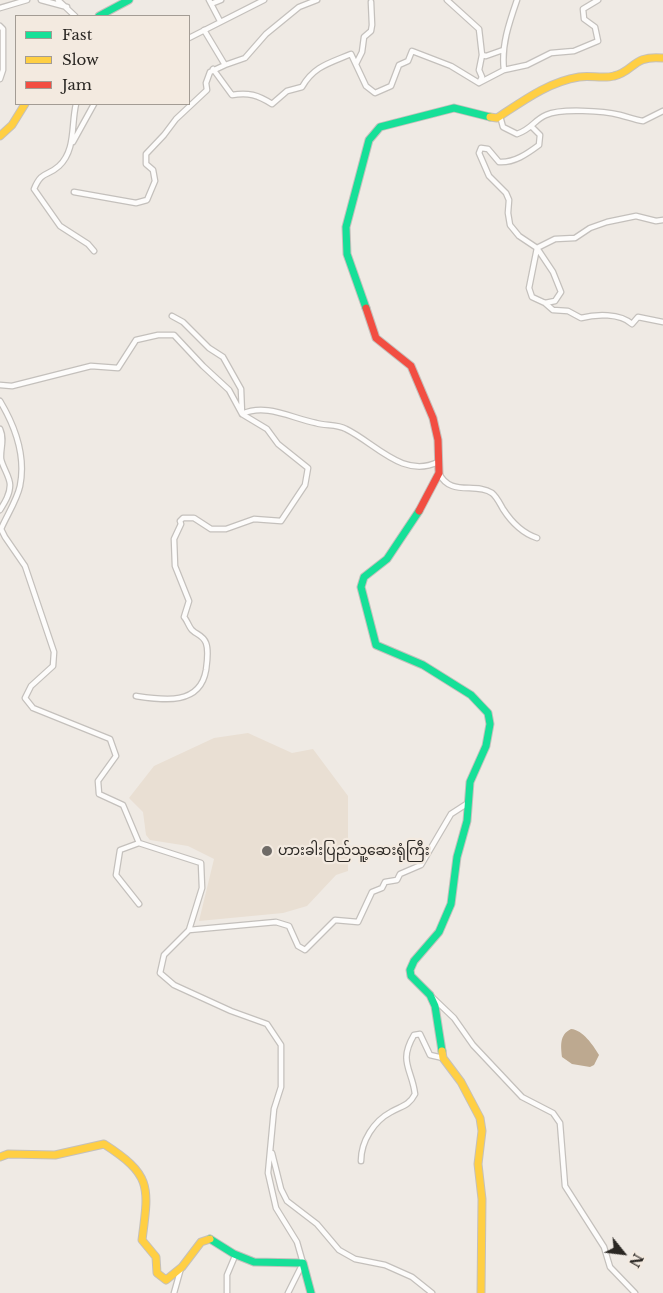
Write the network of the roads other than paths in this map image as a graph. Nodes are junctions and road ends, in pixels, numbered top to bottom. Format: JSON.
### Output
{"nodes":[{"id":1,"x":27,"y":0,"type":"edge"},
{"id":2,"x":41,"y":0,"type":"edge"},
{"id":3,"x":58,"y":0,"type":"edge"},
{"id":4,"x":129,"y":0,"type":"edge"},
{"id":5,"x":221,"y":0,"type":"edge"},
{"id":6,"x":264,"y":0,"type":"edge"},
{"id":7,"x":317,"y":0,"type":"edge"},
{"id":8,"x":447,"y":0,"type":"edge"},
{"id":9,"x":517,"y":0,"type":"edge"},
{"id":10,"x":598,"y":0,"type":"edge"},
{"id":11,"x":371,"y":1,"type":"edge"},
{"id":12,"x":210,"y":2,"type":"edge"},
{"id":13,"x":66,"y":7,"type":"junction"},
{"id":14,"x":0,"y":8,"type":"edge"},
{"id":15,"x":74,"y":15,"type":"edge"},
{"id":16,"x":102,"y":15,"type":"edge"},
{"id":17,"x":220,"y":21,"type":"junction"},
{"id":18,"x":0,"y":26,"type":"edge"},
{"id":19,"x":204,"y":30,"type":"junction"},
{"id":20,"x":190,"y":37,"type":"edge"},
{"id":21,"x":1,"y":38,"type":"edge"},
{"id":22,"x":503,"y":50,"type":"junction"},
{"id":23,"x":482,"y":55,"type":"junction"},
{"id":24,"x":663,"y":58,"type":"edge"},
{"id":25,"x":356,"y":64,"type":"junction"},
{"id":26,"x":225,"y":65,"type":"junction"},
{"id":27,"x":213,"y":69,"type":"junction"},
{"id":28,"x":504,"y":70,"type":"junction"},
{"id":29,"x":0,"y":79,"type":"edge"},
{"id":30,"x":479,"y":83,"type":"junction"},
{"id":31,"x":24,"y":105,"type":"edge"},
{"id":32,"x":76,"y":105,"type":"edge"},
{"id":33,"x":93,"y":105,"type":"edge"},
{"id":34,"x":663,"y":111,"type":"edge"},
{"id":35,"x":500,"y":116,"type":"junction"},
{"id":36,"x":532,"y":128,"type":"junction"},
{"id":37,"x":0,"y":136,"type":"edge"},
{"id":38,"x":72,"y":143,"type":"junction"},
{"id":39,"x":74,"y":192,"type":"dead end"},
{"id":40,"x":663,"y":220,"type":"edge"},
{"id":41,"x":537,"y":248,"type":"junction"},
{"id":42,"x":94,"y":251,"type":"dead end"},
{"id":43,"x":545,"y":303,"type":"junction"},
{"id":44,"x":172,"y":316,"type":"dead end"},
{"id":45,"x":663,"y":322,"type":"edge"},
{"id":46,"x":0,"y":385,"type":"edge"},
{"id":47,"x":0,"y":401,"type":"edge"},
{"id":48,"x":242,"y":414,"type":"junction"},
{"id":49,"x":0,"y":429,"type":"edge"},
{"id":50,"x":0,"y":458,"type":"edge"},
{"id":51,"x":438,"y":462,"type":"junction"},
{"id":52,"x":439,"y":473,"type":"junction"},
{"id":53,"x":0,"y":510,"type":"edge"},
{"id":54,"x":537,"y":538,"type":"dead end"},
{"id":55,"x":136,"y":696,"type":"dead end"},
{"id":56,"x":470,"y":802,"type":"junction"},
{"id":57,"x":139,"y":842,"type":"junction"},
{"id":58,"x":139,"y":904,"type":"dead end"},
{"id":59,"x":189,"y":930,"type":"junction"},
{"id":60,"x":430,"y":995,"type":"junction"},
{"id":61,"x":442,"y":1058,"type":"junction"},
{"id":62,"x":271,"y":1149,"type":"junction"},
{"id":63,"x":0,"y":1157,"type":"edge"},
{"id":64,"x":362,"y":1160,"type":"dead end"},
{"id":65,"x":235,"y":1256,"type":"junction"},
{"id":66,"x":303,"y":1263,"type":"junction"},
{"id":67,"x":182,"y":1267,"type":"junction"},
{"id":68,"x":174,"y":1293,"type":"edge"},
{"id":69,"x":227,"y":1293,"type":"edge"},
{"id":70,"x":288,"y":1293,"type":"edge"},
{"id":71,"x":311,"y":1293,"type":"edge"},
{"id":72,"x":432,"y":1293,"type":"edge"},
{"id":73,"x":481,"y":1293,"type":"edge"},
{"id":74,"x":635,"y":1293,"type":"edge"}],
"edges":[{"from":1,"to":14,"type":"street"},
{"from":2,"to":13,"type":"street"},
{"from":3,"to":13,"type":"street"},
{"from":4,"to":16,"type":"main road"},
{"from":5,"to":12,"type":"street"},
{"from":6,"to":17,"type":"street"},
{"from":7,"to":26,"type":"street"},
{"from":8,"to":23,"type":"street"},
{"from":9,"to":22,"type":"street"},
{"from":10,"to":28,"type":"street"},
{"from":11,"to":25,"type":"street"},
{"from":12,"to":17,"type":"street"},
{"from":13,"to":15,"type":"street"},
{"from":17,"to":19,"type":"street"},
{"from":18,"to":21,"type":"street"},
{"from":19,"to":20,"type":"street"},
{"from":19,"to":26,"type":"street"},
{"from":21,"to":29,"type":"street"},
{"from":22,"to":23,"type":"street"},
{"from":22,"to":28,"type":"street"},
{"from":23,"to":30,"type":"street"},
{"from":24,"to":35,"type":"main road"},
{"from":25,"to":27,"type":"street"},
{"from":25,"to":30,"type":"street"},
{"from":26,"to":27,"type":"street"},
{"from":27,"to":39,"type":"street"},
{"from":28,"to":30,"type":"street"},
{"from":31,"to":37,"type":"main road"},
{"from":32,"to":38,"type":"street"},
{"from":33,"to":38,"type":"street"},
{"from":34,"to":36,"type":"street"},
{"from":35,"to":36,"type":"street"},
{"from":35,"to":51,"type":"main road"},
{"from":36,"to":41,"type":"street"},
{"from":38,"to":42,"type":"street"},
{"from":40,"to":41,"type":"street"},
{"from":41,"to":43,"type":"street"},
{"from":41,"to":43,"type":"street"},
{"from":43,"to":45,"type":"street"},
{"from":44,"to":48,"type":"street"},
{"from":46,"to":48,"type":"street"},
{"from":47,"to":57,"type":"street"},
{"from":48,"to":51,"type":"street"},
{"from":48,"to":55,"type":"street"},
{"from":49,"to":50,"type":"street"},
{"from":50,"to":53,"type":"street"},
{"from":51,"to":52,"type":"main road"},
{"from":52,"to":54,"type":"street"},
{"from":52,"to":56,"type":"main road"},
{"from":56,"to":59,"type":"street"},
{"from":56,"to":60,"type":"main road"},
{"from":57,"to":58,"type":"street"},
{"from":57,"to":59,"type":"street"},
{"from":59,"to":62,"type":"street"},
{"from":60,"to":61,"type":"main road"},
{"from":60,"to":74,"type":"street"},
{"from":61,"to":64,"type":"street"},
{"from":61,"to":73,"type":"main road"},
{"from":62,"to":66,"type":"street"},
{"from":62,"to":72,"type":"street"},
{"from":63,"to":67,"type":"main road"},
{"from":65,"to":66,"type":"main road"},
{"from":65,"to":67,"type":"main road"},
{"from":65,"to":69,"type":"street"},
{"from":66,"to":70,"type":"street"},
{"from":66,"to":71,"type":"main road"},
{"from":67,"to":68,"type":"street"}]}
